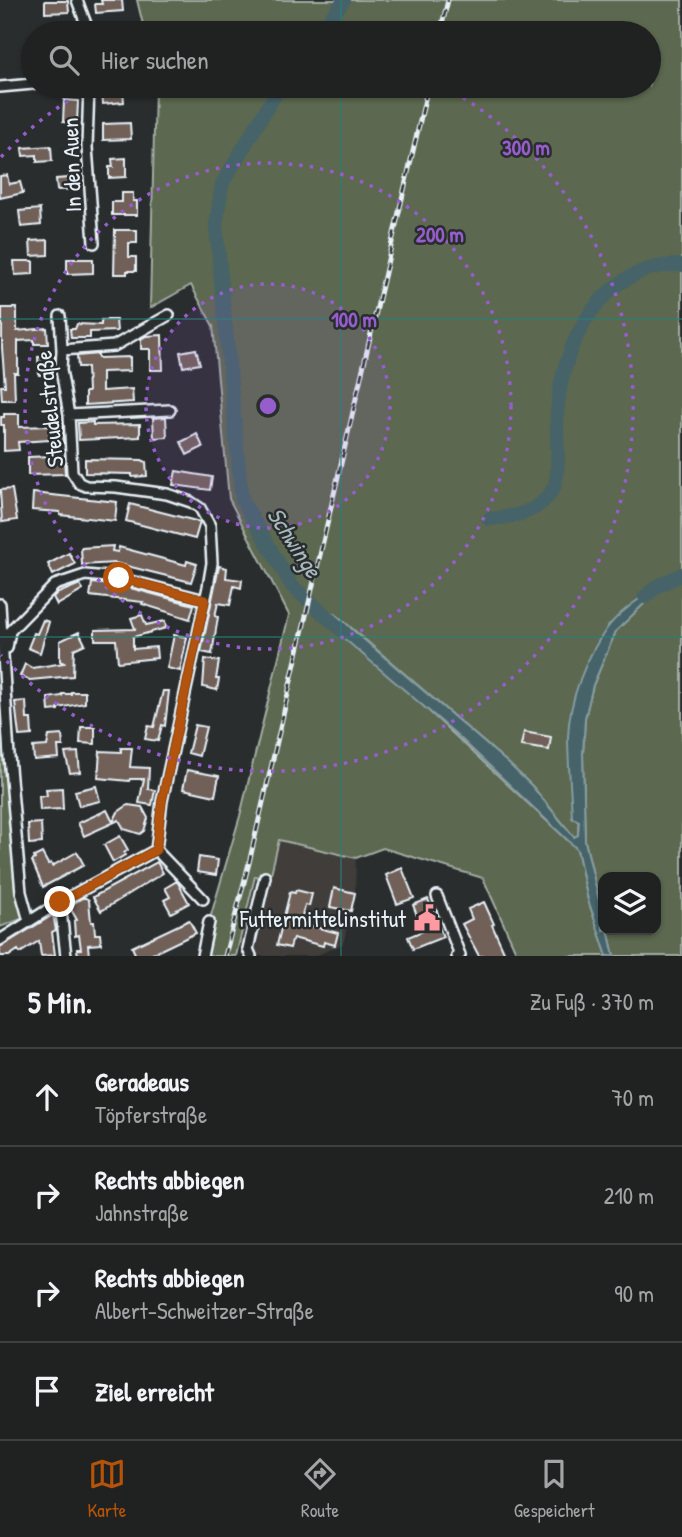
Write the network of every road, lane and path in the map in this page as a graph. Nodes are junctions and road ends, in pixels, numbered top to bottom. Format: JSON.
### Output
{"nodes":[{"id":1,"x":77,"y":0,"type":"edge"},
{"id":2,"x":85,"y":21,"type":"edge"},
{"id":3,"x":21,"y":85,"type":"edge"},
{"id":4,"x":0,"y":88,"type":"edge"},
{"id":5,"x":89,"y":98,"type":"edge"},
{"id":6,"x":94,"y":243,"type":"dead end"},
{"id":7,"x":169,"y":315,"type":"dead end"},
{"id":8,"x":60,"y":316,"type":"dead end"},
{"id":9,"x":62,"y":350,"type":"junction"},
{"id":10,"x":170,"y":410,"type":"dead end"},
{"id":11,"x":69,"y":415,"type":"junction"},
{"id":12,"x":205,"y":600,"type":"junction"},
{"id":13,"x":0,"y":604,"type":"edge"},
{"id":14,"x":5,"y":664,"type":"junction"},
{"id":15,"x":156,"y":850,"type":"junction"},
{"id":16,"x":265,"y":877,"type":"dead end"},
{"id":17,"x":437,"y":896,"type":"dead end"},
{"id":18,"x":203,"y":898,"type":"dead end"},
{"id":19,"x":60,"y":902,"type":"junction"},
{"id":20,"x":29,"y":921,"type":"junction"},
{"id":21,"x":209,"y":922,"type":"dead end"},
{"id":22,"x":0,"y":940,"type":"edge"},
{"id":23,"x":66,"y":956,"type":"edge"},
{"id":24,"x":202,"y":956,"type":"edge"},
{"id":25,"x":251,"y":956,"type":"edge"},
{"id":26,"x":457,"y":956,"type":"edge"}],
"edges":[{"from":1,"to":2,"type":"street"},
{"from":3,"to":4,"type":"street"},
{"from":5,"to":6,"type":"street","name":"In den Auen"},
{"from":7,"to":9,"type":"street"},
{"from":8,"to":9,"type":"street","name":"Steudelstraße"},
{"from":9,"to":11,"type":"street","name":"Steudelstraße"},
{"from":10,"to":11,"type":"street"},
{"from":11,"to":12,"type":"street","name":"Steudelstraße"},
{"from":12,"to":14,"type":"street"},
{"from":12,"to":15,"type":"street"},
{"from":13,"to":14,"type":"street"},
{"from":14,"to":20,"type":"street"},
{"from":15,"to":18,"type":"street"},
{"from":15,"to":19,"type":"street"},
{"from":16,"to":25,"type":"street"},
{"from":17,"to":26,"type":"street"},
{"from":19,"to":20,"type":"street"},
{"from":19,"to":23,"type":"street"},
{"from":20,"to":22,"type":"street"},
{"from":21,"to":24,"type":"street"}]}
